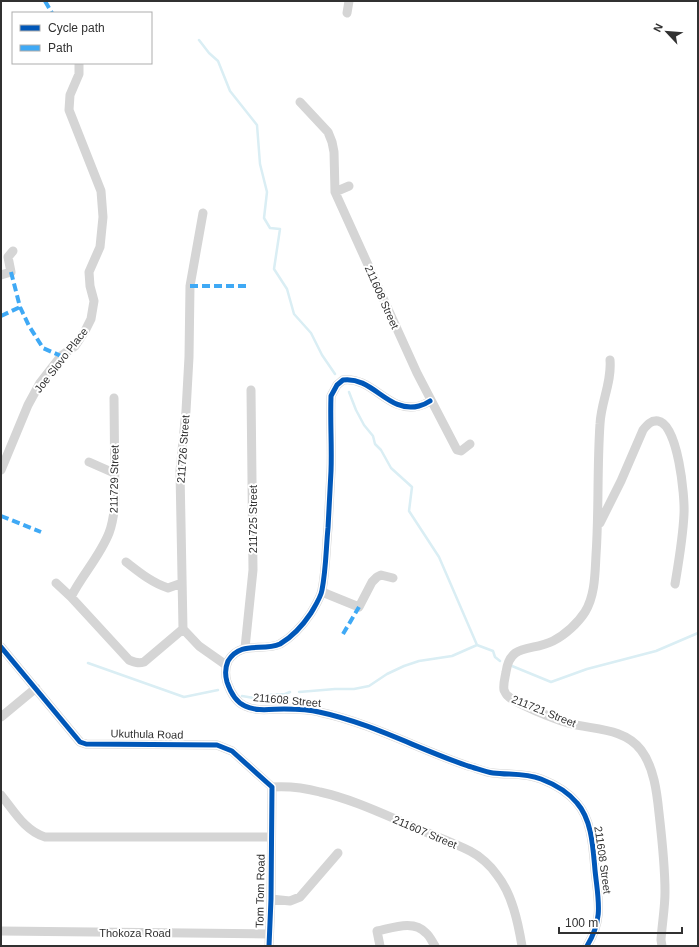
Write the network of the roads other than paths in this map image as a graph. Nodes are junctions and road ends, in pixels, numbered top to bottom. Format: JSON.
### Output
{"nodes":[{"id":1,"x":349,"y":1,"type":"edge"},
{"id":2,"x":348,"y":13,"type":"dead end"},
{"id":3,"x":79,"y":64,"type":"edge"},
{"id":4,"x":300,"y":102,"type":"dead end"},
{"id":5,"x":349,"y":186,"type":"dead end"},
{"id":6,"x":335,"y":192,"type":"junction"},
{"id":7,"x":203,"y":213,"type":"dead end"},
{"id":8,"x":13,"y":250,"type":"dead end"},
{"id":9,"x":1,"y":275,"type":"edge"},
{"id":10,"x":610,"y":360,"type":"dead end"},
{"id":11,"x":251,"y":390,"type":"dead end"},
{"id":12,"x":114,"y":398,"type":"dead end"},
{"id":13,"x":430,"y":401,"type":"junction"},
{"id":14,"x":470,"y":444,"type":"dead end"},
{"id":15,"x":89,"y":462,"type":"dead end"},
{"id":16,"x":1,"y":470,"type":"edge"},
{"id":17,"x":114,"y":474,"type":"junction"},
{"id":18,"x":598,"y":526,"type":"junction"},
{"id":19,"x":126,"y":562,"type":"dead end"},
{"id":20,"x":393,"y":578,"type":"dead end"},
{"id":21,"x":56,"y":583,"type":"dead end"},
{"id":22,"x":182,"y":583,"type":"junction"},
{"id":23,"x":675,"y":584,"type":"dead end"},
{"id":24,"x":322,"y":592,"type":"junction"},
{"id":25,"x":71,"y":597,"type":"junction"},
{"id":26,"x":183,"y":629,"type":"junction"},
{"id":27,"x":1,"y":647,"type":"edge"},
{"id":28,"x":245,"y":648,"type":"junction"},
{"id":29,"x":226,"y":665,"type":"junction"},
{"id":30,"x":36,"y":688,"type":"junction"},
{"id":31,"x":1,"y":717,"type":"edge"},
{"id":32,"x":272,"y":787,"type":"junction"},
{"id":33,"x":1,"y":795,"type":"edge"},
{"id":34,"x":271,"y":837,"type":"junction"},
{"id":35,"x":338,"y":853,"type":"dead end"},
{"id":36,"x":271,"y":899,"type":"junction"},
{"id":37,"x":1,"y":931,"type":"edge"},
{"id":38,"x":269,"y":934,"type":"junction"},
{"id":39,"x":269,"y":946,"type":"edge"},
{"id":40,"x":380,"y":946,"type":"edge"},
{"id":41,"x":435,"y":946,"type":"edge"},
{"id":42,"x":522,"y":946,"type":"edge"},
{"id":43,"x":587,"y":946,"type":"edge"},
{"id":44,"x":662,"y":946,"type":"edge"}],
"edges":[{"from":1,"to":2,"type":"street"},
{"from":3,"to":16,"type":"street","name":"Joe Slovo Place"},
{"from":4,"to":6,"type":"street","name":"211608 Street"},
{"from":5,"to":6,"type":"street"},
{"from":6,"to":13,"type":"street","name":"211608 Street"},
{"from":7,"to":22,"type":"street","name":"211726 Street"},
{"from":8,"to":9,"type":"street"},
{"from":10,"to":18,"type":"street","name":"211721 Street"},
{"from":11,"to":28,"type":"street","name":"211725 Street"},
{"from":12,"to":17,"type":"street","name":"211729 Street"},
{"from":13,"to":14,"type":"street","name":"211608 Street"},
{"from":13,"to":24,"type":"street"},
{"from":15,"to":17,"type":"street"},
{"from":17,"to":25,"type":"street","name":"211729 Street"},
{"from":18,"to":23,"type":"street"},
{"from":18,"to":44,"type":"street","name":"211721 Street"},
{"from":19,"to":22,"type":"street"},
{"from":20,"to":24,"type":"street"},
{"from":21,"to":25,"type":"street"},
{"from":22,"to":26,"type":"street","name":"211726 Street"},
{"from":24,"to":28,"type":"street"},
{"from":25,"to":26,"type":"street"},
{"from":26,"to":29,"type":"street"},
{"from":27,"to":30,"type":"street","name":"Ukuthula Road"},
{"from":28,"to":29,"type":"street"},
{"from":29,"to":43,"type":"street","name":"211608 Street"},
{"from":30,"to":31,"type":"street"},
{"from":30,"to":32,"type":"street","name":"Ukuthula Road"},
{"from":32,"to":34,"type":"street"},
{"from":32,"to":42,"type":"street","name":"211607 Street"},
{"from":33,"to":34,"type":"street"},
{"from":34,"to":36,"type":"street","name":"Tom Tom Road"},
{"from":35,"to":36,"type":"street"},
{"from":36,"to":38,"type":"street","name":"Tom Tom Road"},
{"from":37,"to":38,"type":"street","name":"Thokoza Road"},
{"from":38,"to":39,"type":"street","name":"Tom Tom Road"},
{"from":40,"to":41,"type":"street"}]}
